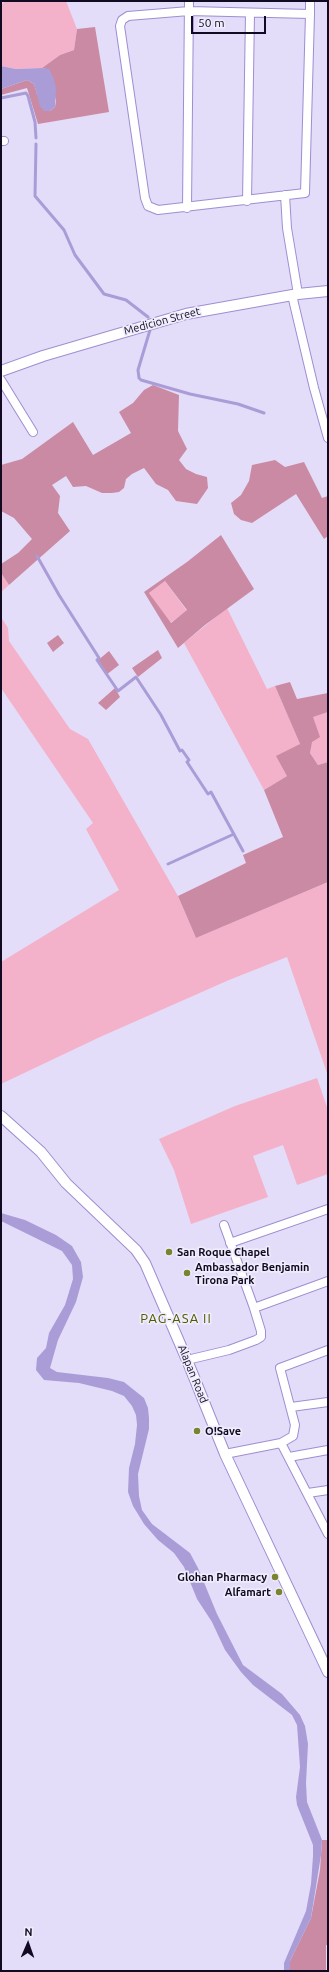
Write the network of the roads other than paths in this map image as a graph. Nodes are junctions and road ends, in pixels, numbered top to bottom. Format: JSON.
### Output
{"nodes":[{"id":1,"x":189,"y":1,"type":"edge"},
{"id":2,"x":310,"y":1,"type":"edge"},
{"id":3,"x":189,"y":11,"type":"junction"},
{"id":4,"x":250,"y":13,"type":"junction"},
{"id":5,"x":310,"y":14,"type":"junction"},
{"id":6,"x":284,"y":196,"type":"junction"},
{"id":7,"x":247,"y":201,"type":"junction"},
{"id":8,"x":187,"y":208,"type":"junction"},
{"id":9,"x":328,"y":291,"type":"edge"},
{"id":10,"x":295,"y":295,"type":"junction"},
{"id":11,"x":1,"y":371,"type":"edge"},
{"id":12,"x":1,"y":380,"type":"edge"},
{"id":13,"x":33,"y":432,"type":"dead end"},
{"id":14,"x":328,"y":438,"type":"edge"},
{"id":15,"x":1,"y":1116,"type":"edge"},
{"id":16,"x":328,"y":1209,"type":"edge"},
{"id":17,"x":224,"y":1225,"type":"dead end"},
{"id":18,"x":230,"y":1243,"type":"junction"},
{"id":19,"x":328,"y":1281,"type":"edge"},
{"id":20,"x":254,"y":1308,"type":"junction"},
{"id":21,"x":328,"y":1350,"type":"edge"},
{"id":22,"x":188,"y":1360,"type":"junction"},
{"id":23,"x":328,"y":1402,"type":"edge"},
{"id":24,"x":291,"y":1407,"type":"junction"},
{"id":25,"x":281,"y":1443,"type":"junction"},
{"id":26,"x":328,"y":1450,"type":"edge"},
{"id":27,"x":225,"y":1454,"type":"junction"},
{"id":28,"x":289,"y":1457,"type":"junction"},
{"id":29,"x":328,"y":1490,"type":"edge"},
{"id":30,"x":308,"y":1493,"type":"junction"},
{"id":31,"x":325,"y":1522,"type":"edge"},
{"id":32,"x":328,"y":1534,"type":"edge"},
{"id":33,"x":328,"y":1672,"type":"edge"}],
"edges":[{"from":1,"to":3,"type":"street"},
{"from":2,"to":5,"type":"street"},
{"from":3,"to":4,"type":"street"},
{"from":3,"to":8,"type":"street"},
{"from":3,"to":8,"type":"street"},
{"from":4,"to":5,"type":"street"},
{"from":4,"to":7,"type":"street"},
{"from":5,"to":6,"type":"street"},
{"from":6,"to":7,"type":"street"},
{"from":6,"to":10,"type":"street"},
{"from":7,"to":8,"type":"street"},
{"from":9,"to":10,"type":"street","name":"Medicion Street"},
{"from":10,"to":11,"type":"street","name":"Medicion Street"},
{"from":10,"to":14,"type":"street"},
{"from":12,"to":13,"type":"street"},
{"from":15,"to":22,"type":"street","name":"Alapan Road"},
{"from":16,"to":18,"type":"street"},
{"from":17,"to":18,"type":"street"},
{"from":18,"to":20,"type":"street"},
{"from":19,"to":20,"type":"street"},
{"from":20,"to":22,"type":"street"},
{"from":21,"to":24,"type":"street"},
{"from":22,"to":27,"type":"street","name":"Alapan Road"},
{"from":23,"to":24,"type":"street"},
{"from":24,"to":25,"type":"street"},
{"from":25,"to":27,"type":"street"},
{"from":25,"to":28,"type":"street"},
{"from":26,"to":28,"type":"street"},
{"from":27,"to":33,"type":"street","name":"Alapan Road"},
{"from":28,"to":30,"type":"street"},
{"from":29,"to":30,"type":"street"},
{"from":30,"to":31,"type":"street"},
{"from":31,"to":32,"type":"street"}]}
